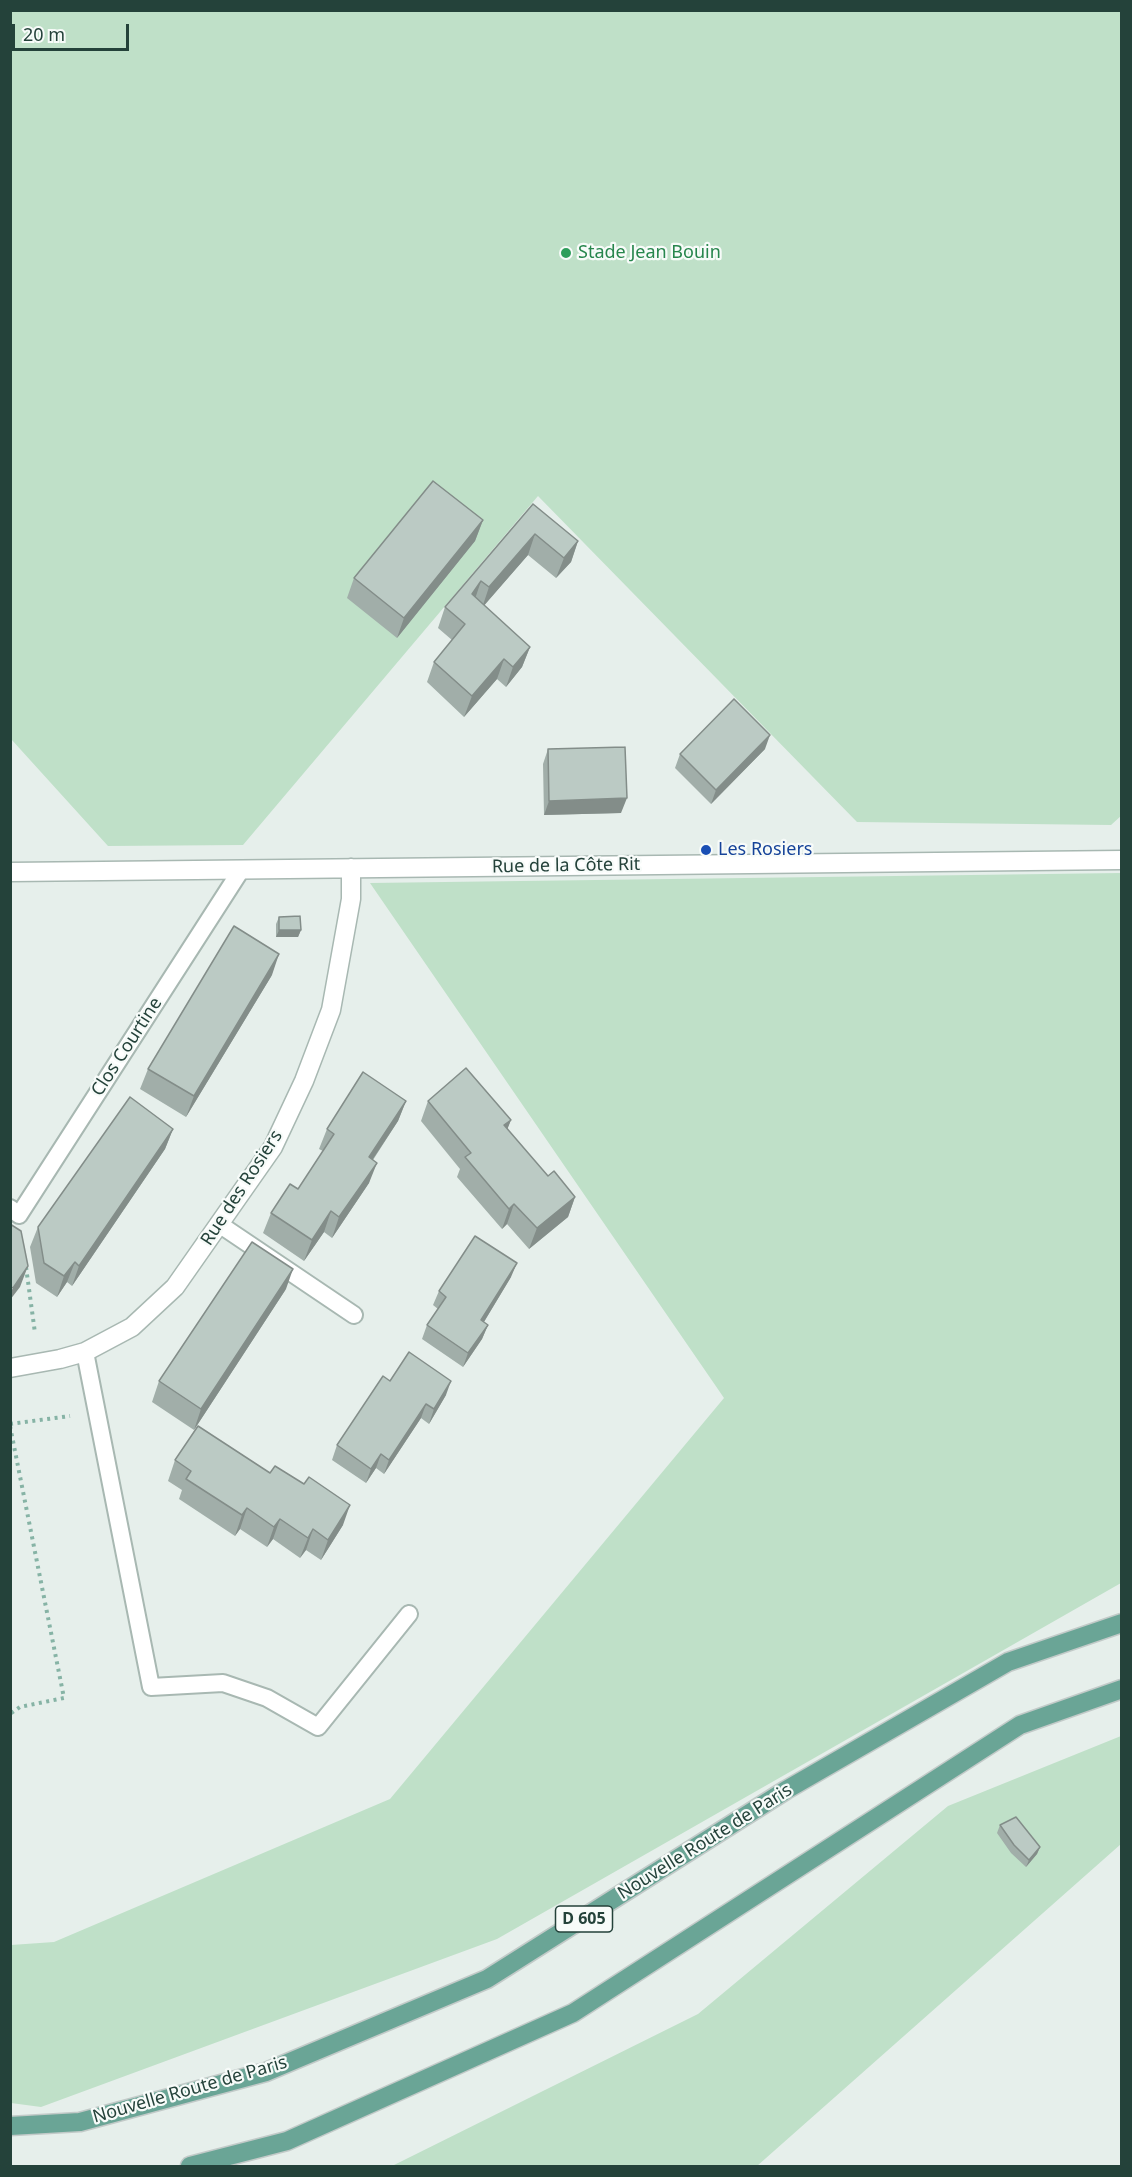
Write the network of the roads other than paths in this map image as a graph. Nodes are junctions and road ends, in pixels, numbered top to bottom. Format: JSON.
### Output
{"nodes":[{"id":1,"x":1122,"y":860,"type":"edge"},
{"id":2,"x":351,"y":868,"type":"junction"},
{"id":3,"x":241,"y":870,"type":"junction"},
{"id":4,"x":10,"y":872,"type":"edge"},
{"id":5,"x":15,"y":1212,"type":"edge"},
{"id":6,"x":219,"y":1224,"type":"junction"},
{"id":7,"x":354,"y":1315,"type":"dead end"},
{"id":8,"x":85,"y":1352,"type":"junction"},
{"id":9,"x":10,"y":1368,"type":"edge"},
{"id":10,"x":409,"y":1614,"type":"dead end"},
{"id":11,"x":1122,"y":1623,"type":"edge"},
{"id":12,"x":1122,"y":1689,"type":"edge"},
{"id":13,"x":10,"y":2126,"type":"edge"},
{"id":14,"x":190,"y":2166,"type":"edge"}],
"edges":[{"from":1,"to":2,"type":"street","name":"Rue de la Côte Rit"},
{"from":2,"to":3,"type":"street","name":"Rue de la Côte Rit"},
{"from":2,"to":6,"type":"street","name":"Rue des Rosiers"},
{"from":3,"to":4,"type":"street","name":"Rue de la Côte Rit"},
{"from":3,"to":5,"type":"lane","name":"Clos Courtine"},
{"from":6,"to":7,"type":"lane"},
{"from":6,"to":8,"type":"street","name":"Rue des Rosiers"},
{"from":8,"to":9,"type":"street","name":"Rue des Rosiers"},
{"from":8,"to":10,"type":"lane"},
{"from":11,"to":13,"type":"main road","name":"Nouvelle Route de Paris","number":"D 605"},
{"from":12,"to":14,"type":"main road"}]}
